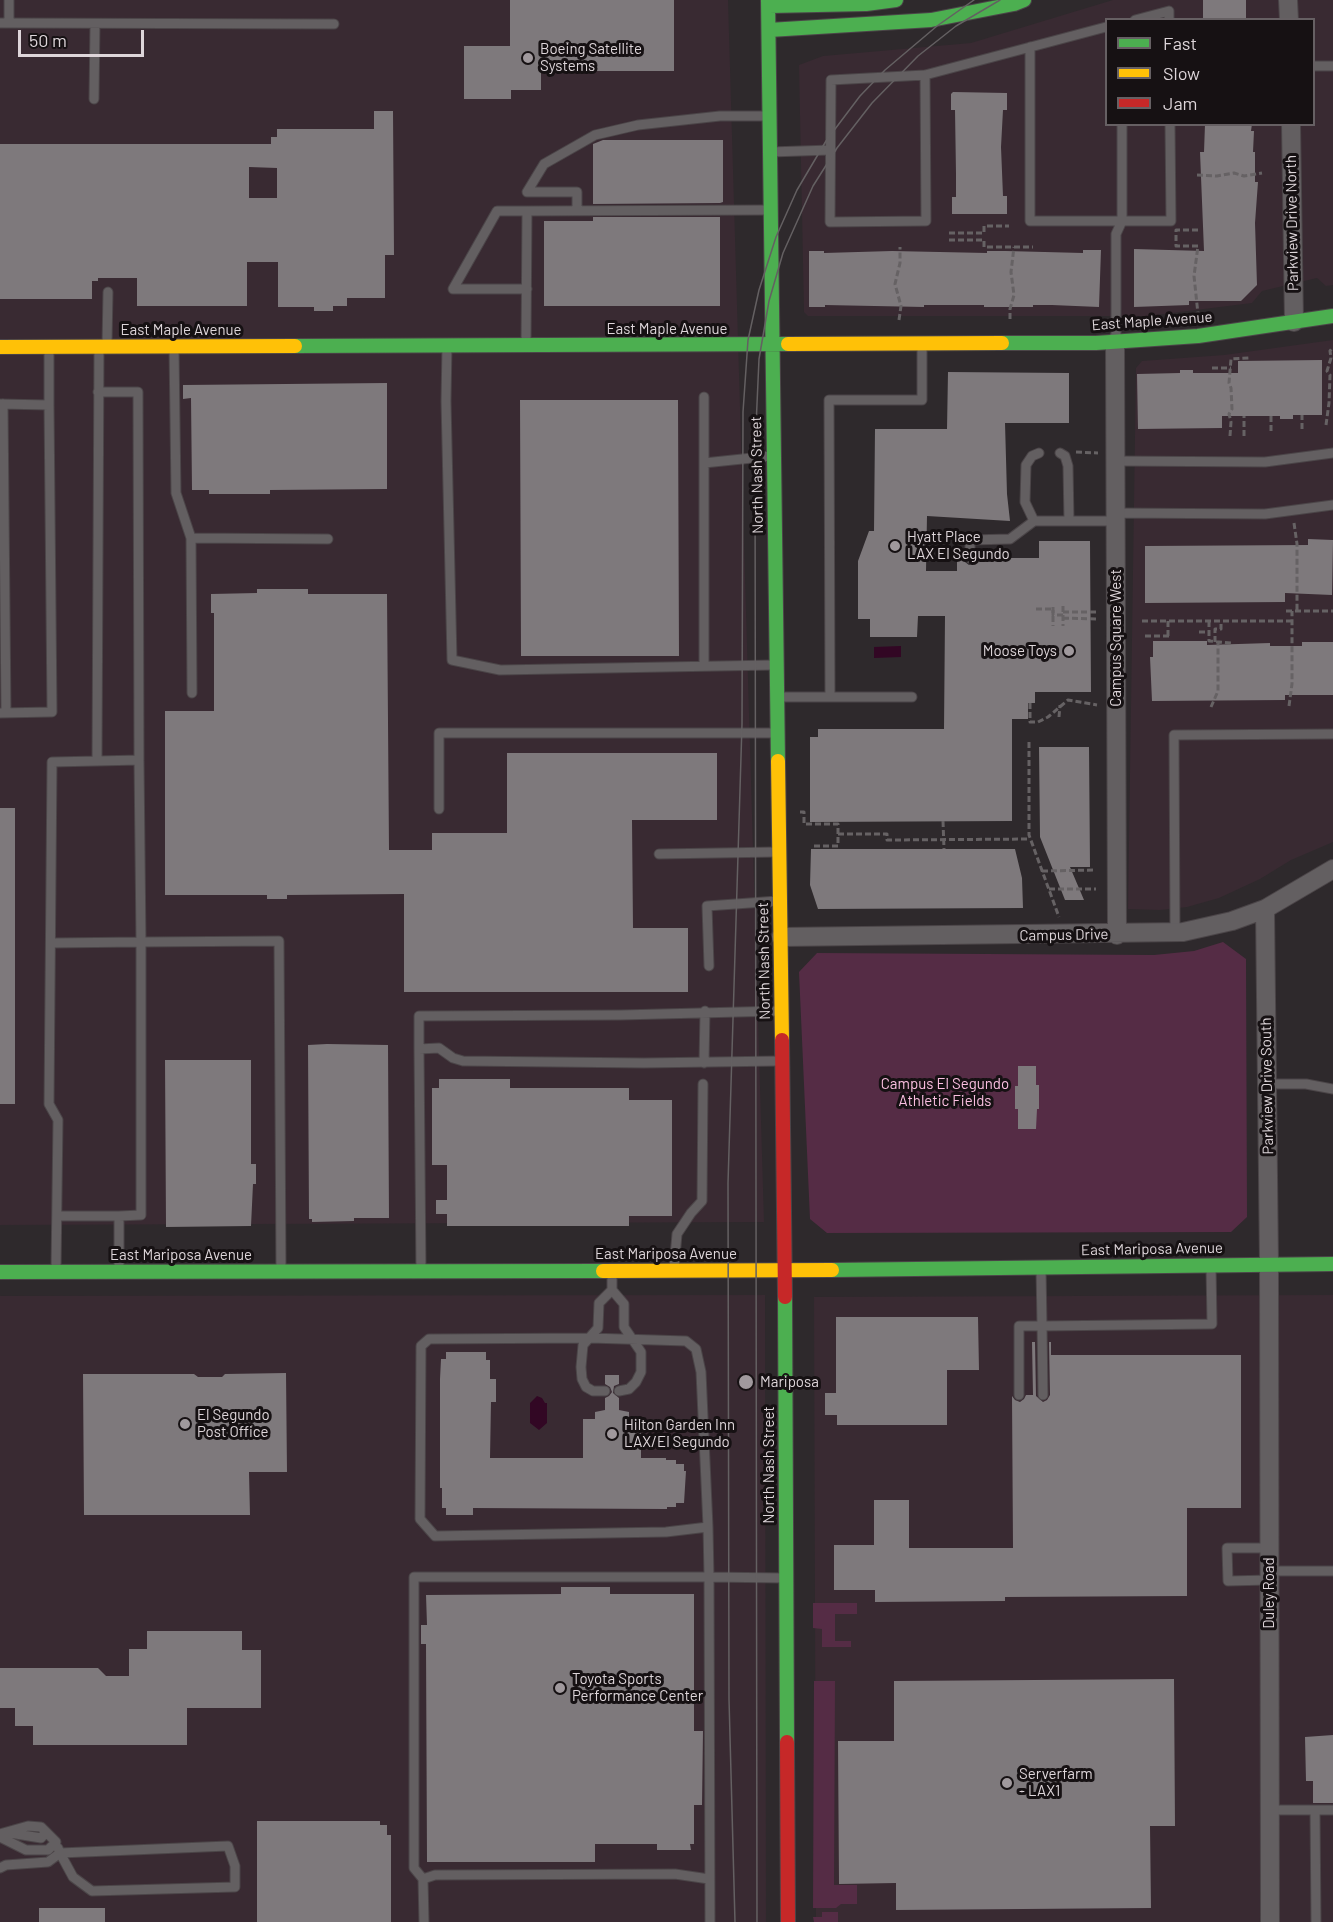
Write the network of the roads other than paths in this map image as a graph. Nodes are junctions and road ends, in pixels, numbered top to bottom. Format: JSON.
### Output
{"nodes":[{"id":1,"x":9,"y":0,"type":"edge"},
{"id":2,"x":896,"y":0,"type":"edge"},
{"id":3,"x":1024,"y":0,"type":"edge"},
{"id":4,"x":1288,"y":0,"type":"edge"},
{"id":5,"x":768,"y":3,"type":"edge"},
{"id":6,"x":1142,"y":18,"type":"edge"},
{"id":7,"x":1169,"y":18,"type":"edge"},
{"id":8,"x":1289,"y":18,"type":"edge"},
{"id":9,"x":4,"y":23,"type":"edge"},
{"id":10,"x":95,"y":24,"type":"junction"},
{"id":11,"x":334,"y":24,"type":"dead end"},
{"id":12,"x":1105,"y":28,"type":"edge"},
{"id":13,"x":769,"y":30,"type":"junction"},
{"id":14,"x":1030,"y":47,"type":"junction"},
{"id":15,"x":1315,"y":66,"type":"edge"},
{"id":16,"x":1333,"y":66,"type":"edge"},
{"id":17,"x":926,"y":75,"type":"junction"},
{"id":18,"x":94,"y":99,"type":"dead end"},
{"id":19,"x":770,"y":116,"type":"junction"},
{"id":20,"x":1122,"y":126,"type":"edge"},
{"id":21,"x":1170,"y":126,"type":"edge"},
{"id":22,"x":1291,"y":126,"type":"edge"},
{"id":23,"x":831,"y":150,"type":"junction"},
{"id":24,"x":770,"y":152,"type":"junction"},
{"id":25,"x":771,"y":210,"type":"junction"},
{"id":26,"x":528,"y":211,"type":"junction"},
{"id":27,"x":577,"y":211,"type":"junction"},
{"id":28,"x":1122,"y":221,"type":"junction"},
{"id":29,"x":526,"y":289,"type":"junction"},
{"id":30,"x":108,"y":292,"type":"dead end"},
{"id":31,"x":1333,"y":316,"type":"edge"},
{"id":32,"x":1294,"y":322,"type":"junction"},
{"id":33,"x":1116,"y":342,"type":"junction"},
{"id":34,"x":922,"y":344,"type":"junction"},
{"id":35,"x":772,"y":345,"type":"junction"},
{"id":36,"x":103,"y":346,"type":"junction"},
{"id":37,"x":174,"y":346,"type":"junction"},
{"id":38,"x":447,"y":346,"type":"junction"},
{"id":39,"x":526,"y":346,"type":"junction"},
{"id":40,"x":0,"y":347,"type":"edge"},
{"id":41,"x":49,"y":347,"type":"junction"},
{"id":42,"x":98,"y":392,"type":"junction"},
{"id":43,"x":704,"y":397,"type":"dead end"},
{"id":44,"x":1,"y":404,"type":"edge"},
{"id":45,"x":49,"y":405,"type":"junction"},
{"id":46,"x":1039,"y":453,"type":"dead end"},
{"id":47,"x":1060,"y":453,"type":"dead end"},
{"id":48,"x":1333,"y":453,"type":"edge"},
{"id":49,"x":774,"y":456,"type":"junction"},
{"id":50,"x":1115,"y":461,"type":"junction"},
{"id":51,"x":704,"y":463,"type":"junction"},
{"id":52,"x":1333,"y":505,"type":"edge"},
{"id":53,"x":1115,"y":518,"type":"junction"},
{"id":54,"x":1034,"y":522,"type":"junction"},
{"id":55,"x":1069,"y":522,"type":"junction"},
{"id":56,"x":191,"y":538,"type":"junction"},
{"id":57,"x":328,"y":539,"type":"dead end"},
{"id":58,"x":970,"y":558,"type":"dead end"},
{"id":59,"x":777,"y":664,"type":"junction"},
{"id":60,"x":704,"y":666,"type":"junction"},
{"id":61,"x":192,"y":693,"type":"dead end"},
{"id":62,"x":777,"y":697,"type":"junction"},
{"id":63,"x":830,"y":697,"type":"junction"},
{"id":64,"x":912,"y":697,"type":"dead end"},
{"id":65,"x":3,"y":713,"type":"edge"},
{"id":66,"x":778,"y":733,"type":"junction"},
{"id":67,"x":1333,"y":734,"type":"edge"},
{"id":68,"x":97,"y":761,"type":"junction"},
{"id":69,"x":139,"y":761,"type":"junction"},
{"id":70,"x":439,"y":809,"type":"dead end"},
{"id":71,"x":779,"y":852,"type":"junction"},
{"id":72,"x":659,"y":854,"type":"dead end"},
{"id":73,"x":1333,"y":869,"type":"edge"},
{"id":74,"x":780,"y":901,"type":"junction"},
{"id":75,"x":1265,"y":909,"type":"junction"},
{"id":76,"x":1175,"y":933,"type":"junction"},
{"id":77,"x":1117,"y":935,"type":"junction"},
{"id":78,"x":781,"y":937,"type":"junction"},
{"id":79,"x":141,"y":942,"type":"junction"},
{"id":80,"x":51,"y":943,"type":"junction"},
{"id":81,"x":709,"y":966,"type":"dead end"},
{"id":82,"x":705,"y":1011,"type":"junction"},
{"id":83,"x":781,"y":1011,"type":"junction"},
{"id":84,"x":419,"y":1049,"type":"junction"},
{"id":85,"x":782,"y":1061,"type":"junction"},
{"id":86,"x":704,"y":1063,"type":"junction"},
{"id":87,"x":703,"y":1084,"type":"dead end"},
{"id":88,"x":1267,"y":1084,"type":"junction"},
{"id":89,"x":1333,"y":1089,"type":"edge"},
{"id":90,"x":57,"y":1216,"type":"junction"},
{"id":91,"x":118,"y":1216,"type":"junction"},
{"id":92,"x":1211,"y":1264,"type":"junction"},
{"id":93,"x":1269,"y":1264,"type":"junction"},
{"id":94,"x":1333,"y":1264,"type":"edge"},
{"id":95,"x":1041,"y":1267,"type":"junction"},
{"id":96,"x":421,"y":1271,"type":"junction"},
{"id":97,"x":612,"y":1271,"type":"junction"},
{"id":98,"x":674,"y":1271,"type":"junction"},
{"id":99,"x":785,"y":1271,"type":"junction"},
{"id":100,"x":0,"y":1272,"type":"edge"},
{"id":101,"x":56,"y":1272,"type":"junction"},
{"id":102,"x":118,"y":1272,"type":"junction"},
{"id":103,"x":281,"y":1272,"type":"junction"},
{"id":104,"x":612,"y":1290,"type":"junction"},
{"id":105,"x":1042,"y":1326,"type":"junction"},
{"id":106,"x":590,"y":1338,"type":"junction"},
{"id":107,"x":633,"y":1339,"type":"junction"},
{"id":108,"x":605,"y":1391,"type":"dead end"},
{"id":109,"x":619,"y":1391,"type":"dead end"},
{"id":110,"x":1019,"y":1395,"type":"dead end"},
{"id":111,"x":1043,"y":1395,"type":"dead end"},
{"id":112,"x":708,"y":1527,"type":"junction"},
{"id":113,"x":1269,"y":1548,"type":"junction"},
{"id":114,"x":1333,"y":1571,"type":"edge"},
{"id":115,"x":1269,"y":1576,"type":"junction"},
{"id":116,"x":709,"y":1577,"type":"junction"},
{"id":117,"x":786,"y":1578,"type":"junction"},
{"id":118,"x":1270,"y":1810,"type":"junction"},
{"id":119,"x":1315,"y":1810,"type":"junction"},
{"id":120,"x":1333,"y":1810,"type":"edge"},
{"id":121,"x":3,"y":1835,"type":"edge"},
{"id":122,"x":56,"y":1842,"type":"junction"},
{"id":123,"x":60,"y":1853,"type":"junction"},
{"id":124,"x":0,"y":1868,"type":"edge"},
{"id":125,"x":423,"y":1879,"type":"junction"},
{"id":126,"x":709,"y":1879,"type":"junction"},
{"id":127,"x":424,"y":1922,"type":"edge"},
{"id":128,"x":710,"y":1922,"type":"edge"},
{"id":129,"x":788,"y":1922,"type":"edge"},
{"id":130,"x":1270,"y":1922,"type":"edge"},
{"id":131,"x":1316,"y":1922,"type":"edge"}],
"edges":[{"from":1,"to":9,"type":"lane"},
{"from":2,"to":5,"type":"street"},
{"from":3,"to":13,"type":"street"},
{"from":4,"to":8,"type":"street"},
{"from":5,"to":13,"type":"street","name":"North Nash Street"},
{"from":6,"to":7,"type":"lane"},
{"from":9,"to":10,"type":"lane"},
{"from":10,"to":11,"type":"lane"},
{"from":10,"to":18,"type":"lane"},
{"from":12,"to":14,"type":"lane"},
{"from":13,"to":19,"type":"street","name":"North Nash Street"},
{"from":14,"to":17,"type":"lane"},
{"from":14,"to":28,"type":"lane"},
{"from":15,"to":16,"type":"lane"},
{"from":17,"to":23,"type":"lane"},
{"from":17,"to":23,"type":"lane"},
{"from":19,"to":24,"type":"street","name":"North Nash Street"},
{"from":19,"to":27,"type":"lane"},
{"from":20,"to":28,"type":"lane"},
{"from":21,"to":28,"type":"lane"},
{"from":22,"to":32,"type":"street","name":"Parkview Drive North"},
{"from":23,"to":24,"type":"lane"},
{"from":24,"to":25,"type":"street","name":"North Nash Street"},
{"from":25,"to":27,"type":"lane"},
{"from":25,"to":35,"type":"street","name":"North Nash Street"},
{"from":26,"to":27,"type":"lane"},
{"from":26,"to":29,"type":"lane"},
{"from":26,"to":29,"type":"lane"},
{"from":28,"to":33,"type":"lane"},
{"from":29,"to":39,"type":"lane"},
{"from":30,"to":36,"type":"lane"},
{"from":31,"to":32,"type":"street","name":"East Maple Avenue"},
{"from":32,"to":33,"type":"street","name":"East Maple Avenue"},
{"from":33,"to":34,"type":"street","name":"East Maple Avenue"},
{"from":33,"to":50,"type":"street","name":"Campus Square West"},
{"from":34,"to":35,"type":"street","name":"East Maple Avenue"},
{"from":34,"to":63,"type":"lane"},
{"from":35,"to":39,"type":"street","name":"East Maple Avenue"},
{"from":35,"to":49,"type":"street","name":"North Nash Street"},
{"from":36,"to":37,"type":"street","name":"East Maple Avenue"},
{"from":36,"to":41,"type":"street","name":"East Maple Avenue"},
{"from":36,"to":42,"type":"lane"},
{"from":37,"to":38,"type":"street","name":"East Maple Avenue"},
{"from":37,"to":56,"type":"lane"},
{"from":38,"to":39,"type":"street","name":"East Maple Avenue"},
{"from":38,"to":60,"type":"lane"},
{"from":40,"to":41,"type":"street","name":"East Maple Avenue"},
{"from":41,"to":45,"type":"lane"},
{"from":42,"to":68,"type":"lane"},
{"from":42,"to":69,"type":"lane"},
{"from":43,"to":51,"type":"lane"},
{"from":44,"to":45,"type":"lane"},
{"from":44,"to":65,"type":"lane"},
{"from":45,"to":65,"type":"lane"},
{"from":46,"to":54,"type":"lane"},
{"from":47,"to":55,"type":"lane"},
{"from":48,"to":50,"type":"lane"},
{"from":49,"to":51,"type":"lane"},
{"from":49,"to":59,"type":"street","name":"North Nash Street"},
{"from":50,"to":53,"type":"street","name":"Campus Square West"},
{"from":51,"to":60,"type":"lane"},
{"from":52,"to":53,"type":"lane"},
{"from":53,"to":55,"type":"lane"},
{"from":53,"to":77,"type":"street","name":"Campus Square West"},
{"from":54,"to":55,"type":"lane"},
{"from":54,"to":58,"type":"lane"},
{"from":56,"to":57,"type":"lane"},
{"from":56,"to":61,"type":"lane"},
{"from":59,"to":60,"type":"lane"},
{"from":59,"to":62,"type":"street","name":"North Nash Street"},
{"from":62,"to":63,"type":"lane"},
{"from":62,"to":66,"type":"street","name":"North Nash Street"},
{"from":63,"to":64,"type":"lane"},
{"from":66,"to":70,"type":"lane"},
{"from":66,"to":71,"type":"street","name":"North Nash Street"},
{"from":67,"to":76,"type":"lane"},
{"from":68,"to":69,"type":"lane"},
{"from":68,"to":80,"type":"lane"},
{"from":69,"to":79,"type":"lane"},
{"from":71,"to":72,"type":"lane"},
{"from":71,"to":74,"type":"street","name":"North Nash Street"},
{"from":73,"to":75,"type":"street","name":"Campus Drive"},
{"from":74,"to":78,"type":"street","name":"North Nash Street"},
{"from":74,"to":81,"type":"lane"},
{"from":75,"to":76,"type":"street","name":"Campus Drive"},
{"from":75,"to":88,"type":"street","name":"Parkview Drive South"},
{"from":76,"to":77,"type":"street","name":"Campus Drive"},
{"from":77,"to":78,"type":"street","name":"Campus Drive"},
{"from":78,"to":83,"type":"street","name":"North Nash Street"},
{"from":79,"to":80,"type":"lane"},
{"from":79,"to":91,"type":"lane"},
{"from":79,"to":103,"type":"lane"},
{"from":80,"to":90,"type":"lane"},
{"from":82,"to":83,"type":"lane"},
{"from":82,"to":84,"type":"lane"},
{"from":82,"to":86,"type":"lane"},
{"from":83,"to":85,"type":"street","name":"North Nash Street"},
{"from":84,"to":86,"type":"lane"},
{"from":84,"to":96,"type":"lane"},
{"from":85,"to":86,"type":"lane"},
{"from":85,"to":99,"type":"street","name":"North Nash Street"},
{"from":87,"to":98,"type":"lane"},
{"from":88,"to":89,"type":"lane"},
{"from":88,"to":93,"type":"street","name":"Parkview Drive South"},
{"from":90,"to":91,"type":"lane"},
{"from":90,"to":101,"type":"lane"},
{"from":91,"to":102,"type":"lane"},
{"from":92,"to":93,"type":"street","name":"East Mariposa Avenue"},
{"from":92,"to":95,"type":"street","name":"East Mariposa Avenue"},
{"from":92,"to":105,"type":"lane"},
{"from":93,"to":94,"type":"street","name":"East Mariposa Avenue"},
{"from":93,"to":113,"type":"street","name":"Duley Road"},
{"from":95,"to":99,"type":"street","name":"East Mariposa Avenue"},
{"from":95,"to":105,"type":"lane"},
{"from":96,"to":97,"type":"street","name":"East Mariposa Avenue"},
{"from":96,"to":103,"type":"street","name":"East Mariposa Avenue"},
{"from":97,"to":98,"type":"street","name":"East Mariposa Avenue"},
{"from":97,"to":104,"type":"lane"},
{"from":98,"to":99,"type":"street","name":"East Mariposa Avenue"},
{"from":99,"to":117,"type":"street","name":"North Nash Street"},
{"from":100,"to":101,"type":"street","name":"East Mariposa Avenue"},
{"from":101,"to":102,"type":"street","name":"East Mariposa Avenue"},
{"from":102,"to":103,"type":"street","name":"East Mariposa Avenue"},
{"from":104,"to":106,"type":"lane"},
{"from":104,"to":107,"type":"lane"},
{"from":105,"to":110,"type":"lane"},
{"from":105,"to":111,"type":"lane"},
{"from":106,"to":107,"type":"lane"},
{"from":106,"to":108,"type":"lane"},
{"from":106,"to":112,"type":"lane"},
{"from":107,"to":109,"type":"lane"},
{"from":107,"to":112,"type":"lane"},
{"from":112,"to":116,"type":"lane"},
{"from":113,"to":115,"type":"street","name":"Duley Road"},
{"from":113,"to":115,"type":"lane"},
{"from":114,"to":115,"type":"lane"},
{"from":115,"to":118,"type":"street","name":"Duley Road"},
{"from":116,"to":117,"type":"lane"},
{"from":116,"to":125,"type":"lane"},
{"from":116,"to":126,"type":"lane"},
{"from":117,"to":129,"type":"street","name":"North Nash Street"},
{"from":118,"to":119,"type":"lane"},
{"from":118,"to":130,"type":"street","name":"Duley Road"},
{"from":119,"to":120,"type":"lane"},
{"from":119,"to":131,"type":"lane"},
{"from":121,"to":122,"type":"lane"},
{"from":121,"to":122,"type":"lane"},
{"from":122,"to":123,"type":"lane"},
{"from":123,"to":123,"type":"lane"},
{"from":123,"to":124,"type":"lane"},
{"from":125,"to":126,"type":"lane"},
{"from":125,"to":127,"type":"lane"},
{"from":126,"to":128,"type":"lane"}]}
